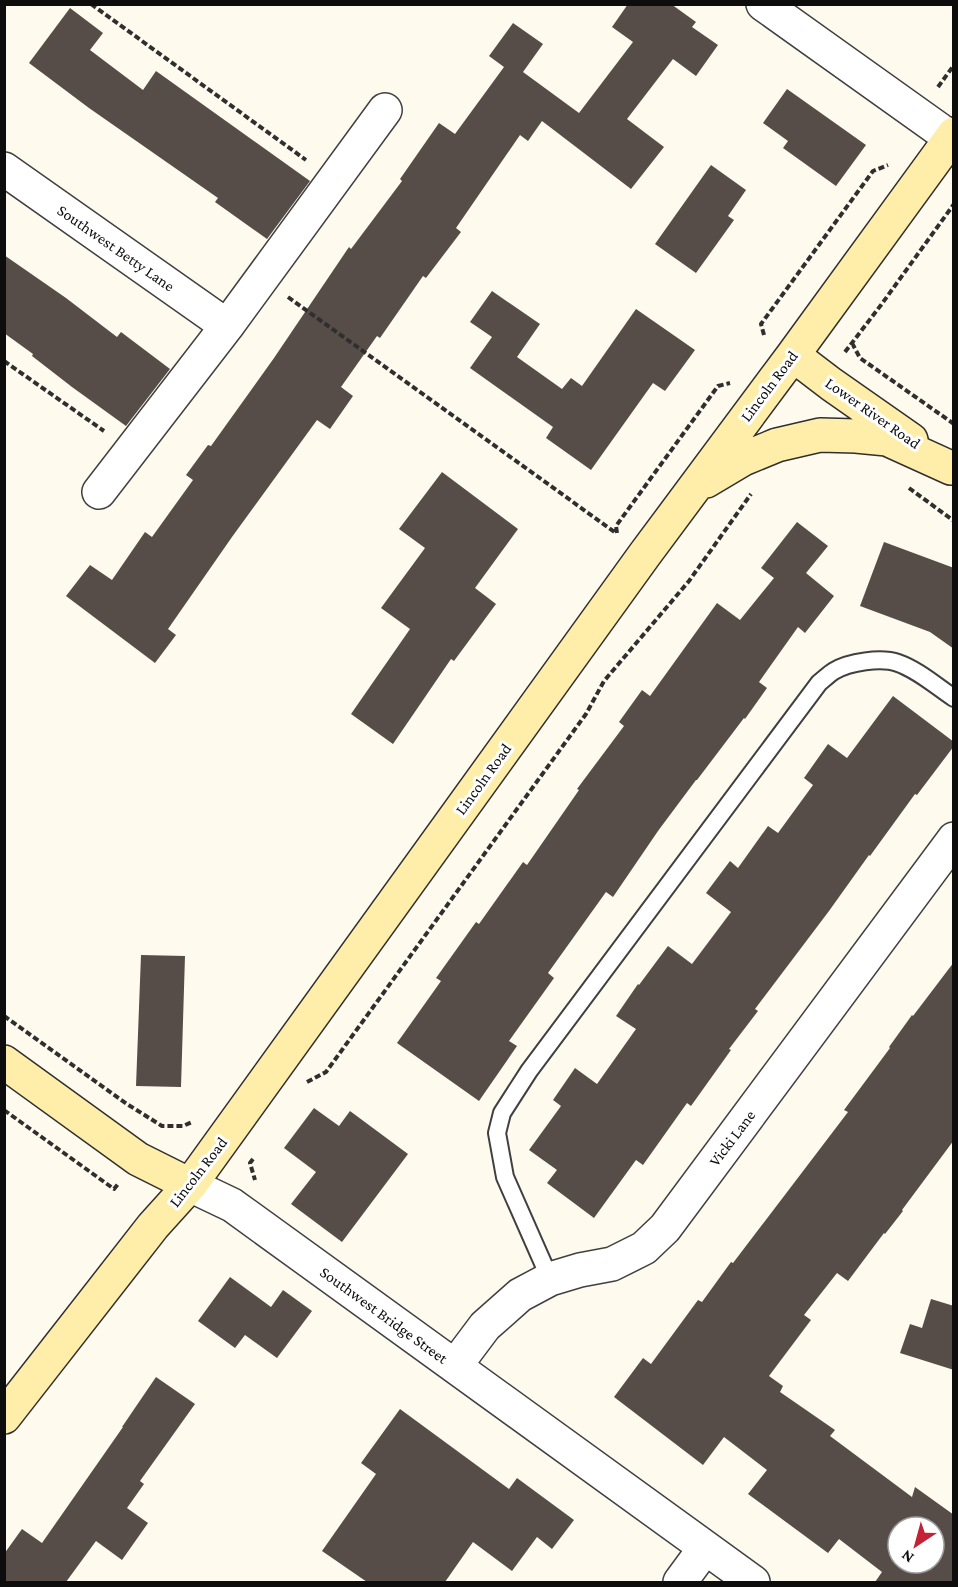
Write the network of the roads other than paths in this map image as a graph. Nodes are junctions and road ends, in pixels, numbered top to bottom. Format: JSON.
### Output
{"nodes":[{"id":1,"x":763,"y":4,"type":"edge"},
{"id":2,"x":385,"y":110,"type":"dead end"},
{"id":3,"x":952,"y":136,"type":"edge"},
{"id":4,"x":4,"y":169,"type":"edge"},
{"id":5,"x":227,"y":326,"type":"junction"},
{"id":6,"x":779,"y":347,"type":"junction"},
{"id":7,"x":952,"y":469,"type":"edge"},
{"id":8,"x":692,"y":490,"type":"junction"},
{"id":9,"x":99,"y":492,"type":"dead end"},
{"id":10,"x":954,"y":698,"type":"edge"},
{"id":11,"x":954,"y":839,"type":"edge"},
{"id":12,"x":4,"y":1062,"type":"edge"},
{"id":13,"x":190,"y":1185,"type":"junction"},
{"id":14,"x":550,"y":1279,"type":"junction"},
{"id":15,"x":455,"y":1366,"type":"junction"},
{"id":16,"x":4,"y":1417,"type":"edge"},
{"id":17,"x":705,"y":1548,"type":"junction"},
{"id":18,"x":681,"y":1582,"type":"edge"},
{"id":19,"x":753,"y":1582,"type":"edge"}],
"edges":[{"from":1,"to":3,"type":"street"},
{"from":2,"to":5,"type":"street"},
{"from":3,"to":6,"type":"street","name":"Lincoln Road"},
{"from":4,"to":5,"type":"street","name":"Southwest Betty Lane"},
{"from":5,"to":9,"type":"street"},
{"from":6,"to":7,"type":"street","name":"Lower River Road"},
{"from":6,"to":8,"type":"street","name":"Lincoln Road"},
{"from":7,"to":8,"type":"street"},
{"from":8,"to":13,"type":"street","name":"Lincoln Road"},
{"from":10,"to":14,"type":"lane"},
{"from":11,"to":14,"type":"street","name":"Vicki Lane"},
{"from":12,"to":13,"type":"street","name":"Southwest Bridge Street"},
{"from":13,"to":15,"type":"street","name":"Southwest Bridge Street"},
{"from":13,"to":16,"type":"street","name":"Lincoln Road"},
{"from":14,"to":15,"type":"street","name":"Vicki Lane"},
{"from":15,"to":17,"type":"street","name":"Southwest Bridge Street"},
{"from":17,"to":18,"type":"street"},
{"from":17,"to":19,"type":"street","name":"Southwest Bridge Street"}]}
